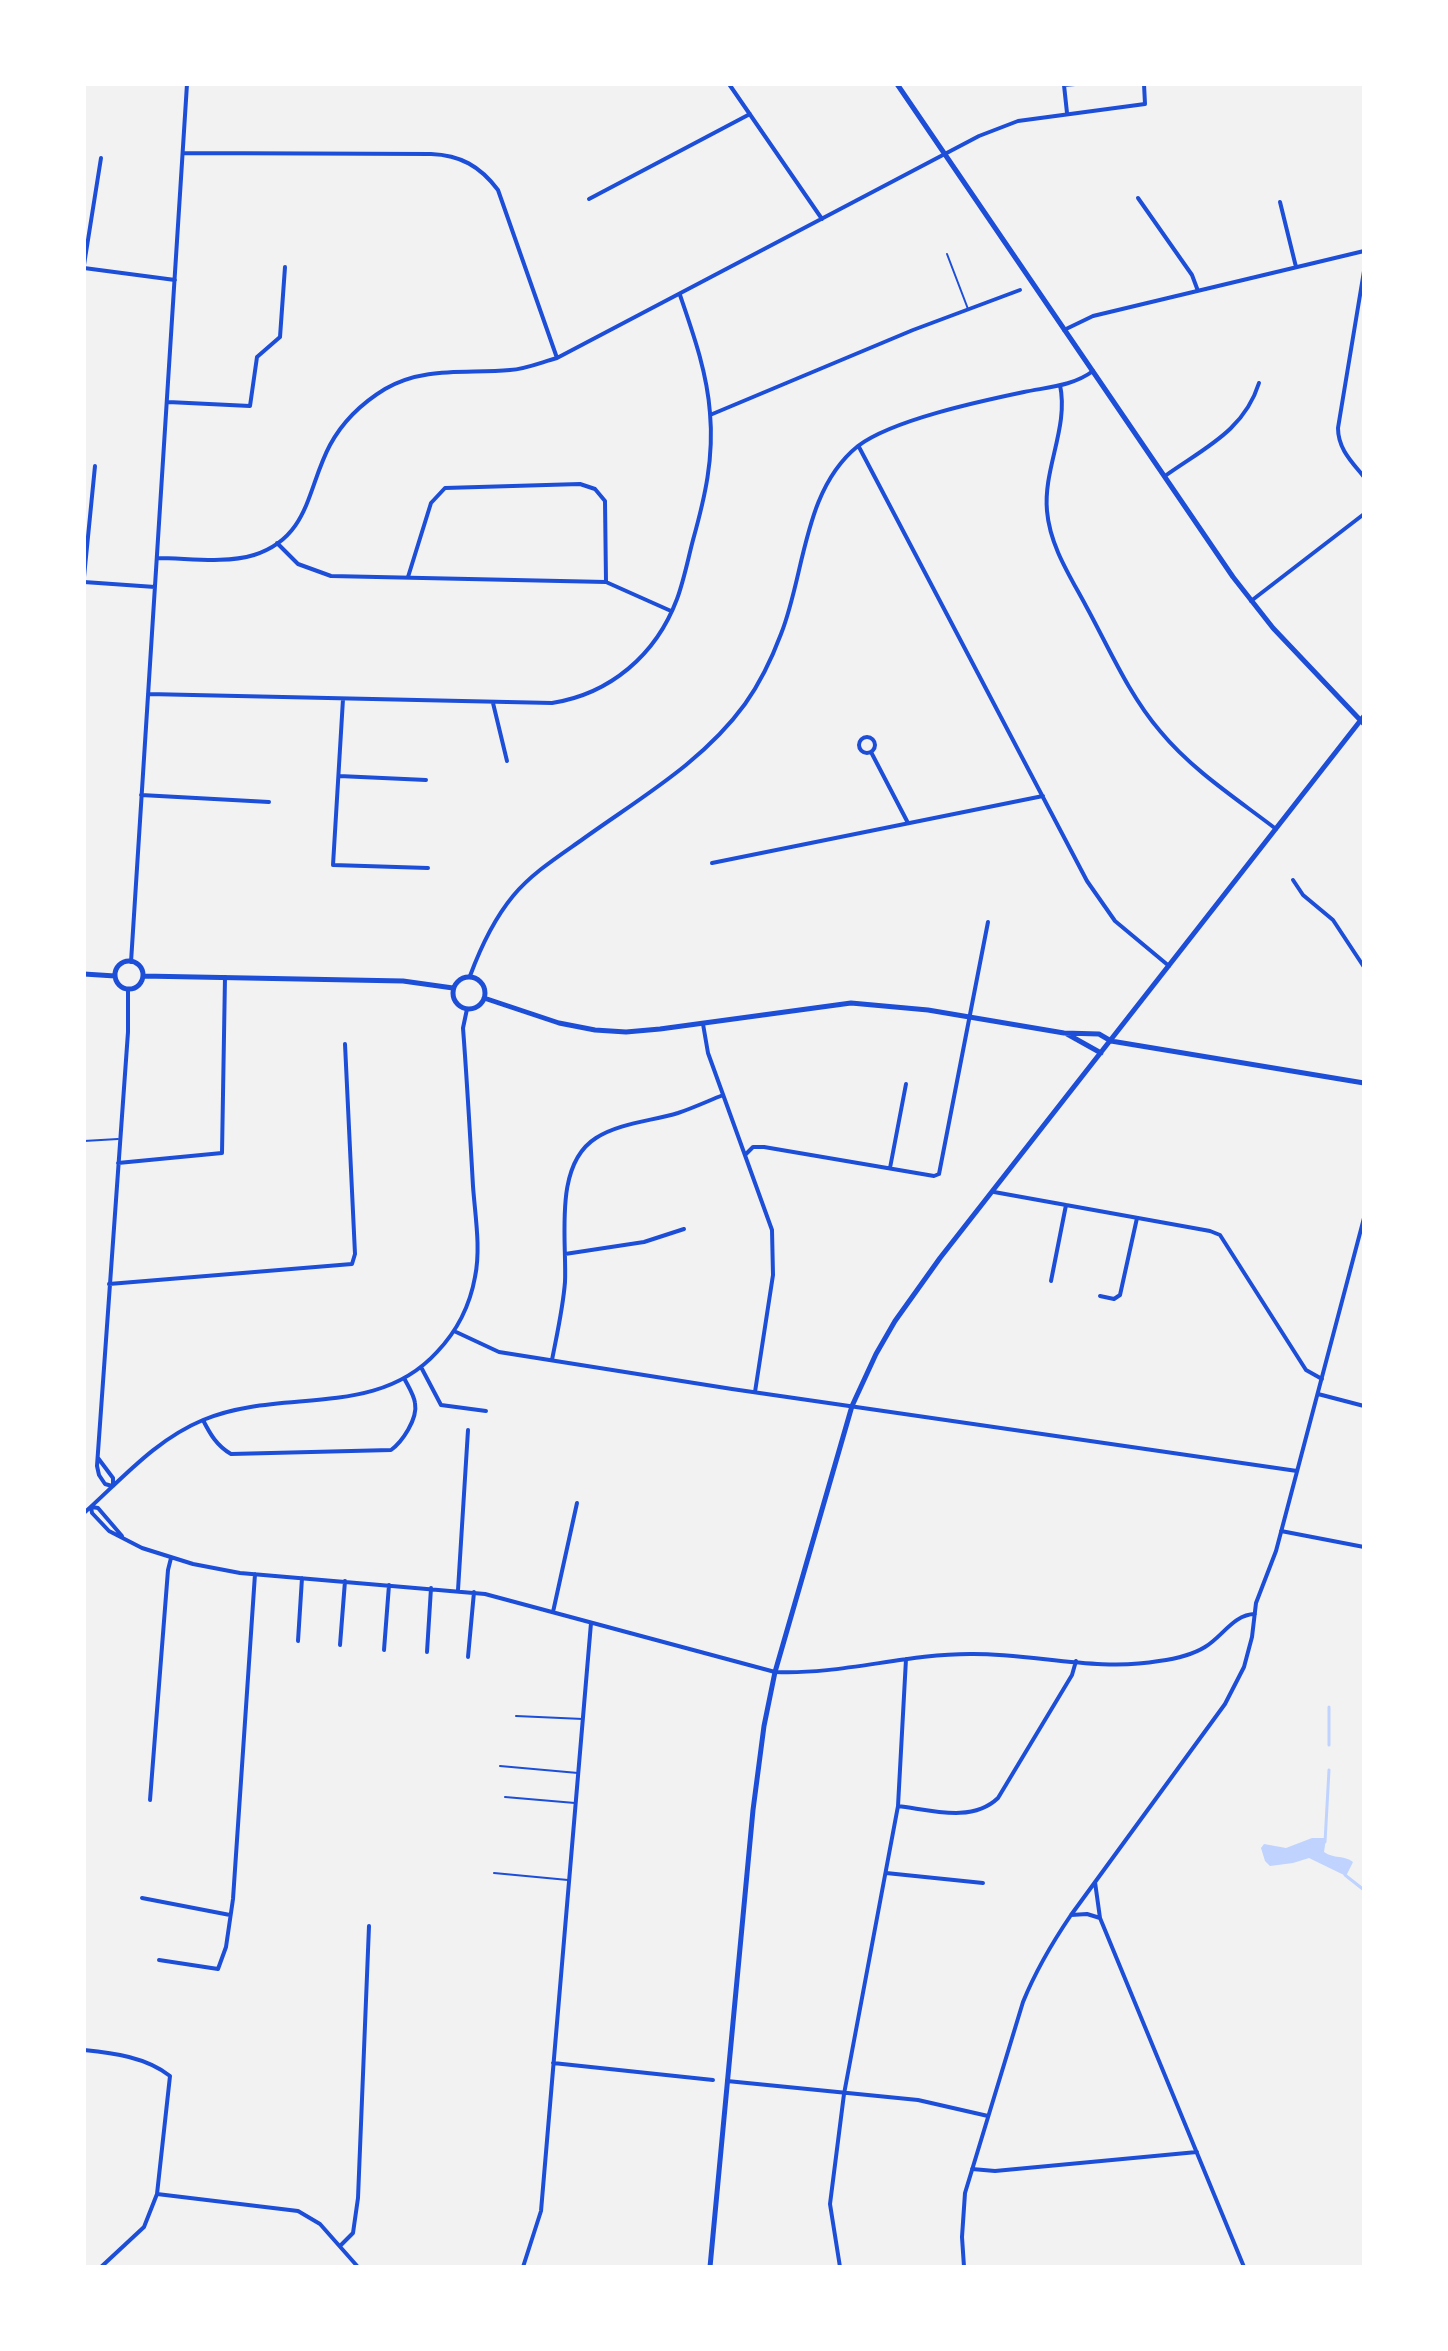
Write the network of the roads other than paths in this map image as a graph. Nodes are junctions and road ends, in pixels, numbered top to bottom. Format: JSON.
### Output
{"nodes":[{"id":1,"x":187,"y":84,"type":"edge"},
{"id":2,"x":729,"y":84,"type":"edge"},
{"id":3,"x":897,"y":84,"type":"edge"},
{"id":4,"x":1075,"y":84,"type":"edge"},
{"id":5,"x":1144,"y":84,"type":"edge"},
{"id":6,"x":1067,"y":113,"type":"junction"},
{"id":7,"x":750,"y":114,"type":"junction"},
{"id":8,"x":183,"y":153,"type":"junction"},
{"id":9,"x":944,"y":154,"type":"junction"},
{"id":10,"x":101,"y":158,"type":"dead end"},
{"id":11,"x":1138,"y":198,"type":"dead end"},
{"id":12,"x":589,"y":199,"type":"dead end"},
{"id":13,"x":1280,"y":202,"type":"dead end"},
{"id":14,"x":822,"y":219,"type":"junction"},
{"id":15,"x":1364,"y":251,"type":"edge"},
{"id":16,"x":947,"y":254,"type":"dead end"},
{"id":17,"x":84,"y":267,"type":"edge"},
{"id":18,"x":285,"y":267,"type":"dead end"},
{"id":19,"x":1296,"y":267,"type":"junction"},
{"id":20,"x":1364,"y":271,"type":"edge"},
{"id":21,"x":175,"y":280,"type":"junction"},
{"id":22,"x":1020,"y":290,"type":"dead end"},
{"id":23,"x":1198,"y":291,"type":"junction"},
{"id":24,"x":680,"y":295,"type":"junction"},
{"id":25,"x":968,"y":309,"type":"junction"},
{"id":26,"x":1064,"y":330,"type":"junction"},
{"id":27,"x":557,"y":358,"type":"junction"},
{"id":28,"x":1093,"y":371,"type":"junction"},
{"id":29,"x":1259,"y":383,"type":"dead end"},
{"id":30,"x":1060,"y":385,"type":"junction"},
{"id":31,"x":167,"y":402,"type":"junction"},
{"id":32,"x":710,"y":415,"type":"junction"},
{"id":33,"x":858,"y":447,"type":"junction"},
{"id":34,"x":95,"y":466,"type":"dead end"},
{"id":35,"x":1165,"y":476,"type":"junction"},
{"id":36,"x":1364,"y":477,"type":"edge"},
{"id":37,"x":1364,"y":514,"type":"edge"},
{"id":38,"x":277,"y":543,"type":"junction"},
{"id":39,"x":157,"y":558,"type":"junction"},
{"id":40,"x":408,"y":577,"type":"junction"},
{"id":41,"x":84,"y":580,"type":"edge"},
{"id":42,"x":606,"y":582,"type":"junction"},
{"id":43,"x":155,"y":587,"type":"junction"},
{"id":44,"x":1251,"y":601,"type":"junction"},
{"id":45,"x":671,"y":611,"type":"junction"},
{"id":46,"x":148,"y":694,"type":"junction"},
{"id":47,"x":343,"y":699,"type":"junction"},
{"id":48,"x":493,"y":703,"type":"junction"},
{"id":49,"x":1363,"y":720,"type":"edge"},
{"id":50,"x":871,"y":752,"type":"dead end"},
{"id":51,"x":507,"y":761,"type":"dead end"},
{"id":52,"x":339,"y":776,"type":"junction"},
{"id":53,"x":426,"y":780,"type":"dead end"},
{"id":54,"x":141,"y":795,"type":"junction"},
{"id":55,"x":1043,"y":796,"type":"junction"},
{"id":56,"x":269,"y":802,"type":"dead end"},
{"id":57,"x":908,"y":823,"type":"junction"},
{"id":58,"x":1276,"y":829,"type":"junction"},
{"id":59,"x":712,"y":863,"type":"dead end"},
{"id":60,"x":428,"y":868,"type":"dead end"},
{"id":61,"x":1293,"y":880,"type":"dead end"},
{"id":62,"x":988,"y":922,"type":"dead end"},
{"id":63,"x":131,"y":962,"type":"junction"},
{"id":64,"x":1169,"y":966,"type":"junction"},
{"id":65,"x":1364,"y":967,"type":"edge"},
{"id":66,"x":84,"y":974,"type":"edge"},
{"id":67,"x":115,"y":976,"type":"junction"},
{"id":68,"x":143,"y":976,"type":"junction"},
{"id":69,"x":470,"y":976,"type":"junction"},
{"id":70,"x":225,"y":977,"type":"junction"},
{"id":71,"x":453,"y":988,"type":"junction"},
{"id":72,"x":128,"y":989,"type":"junction"},
{"id":73,"x":484,"y":998,"type":"junction"},
{"id":74,"x":467,"y":1009,"type":"junction"},
{"id":75,"x":971,"y":1018,"type":"junction"},
{"id":76,"x":703,"y":1023,"type":"junction"},
{"id":77,"x":1064,"y":1033,"type":"junction"},
{"id":78,"x":1111,"y":1041,"type":"junction"},
{"id":79,"x":345,"y":1044,"type":"dead end"},
{"id":80,"x":1101,"y":1053,"type":"junction"},
{"id":81,"x":1364,"y":1083,"type":"edge"},
{"id":82,"x":906,"y":1084,"type":"dead end"},
{"id":83,"x":723,"y":1095,"type":"junction"},
{"id":84,"x":119,"y":1139,"type":"junction"},
{"id":85,"x":84,"y":1141,"type":"edge"},
{"id":86,"x":745,"y":1155,"type":"junction"},
{"id":87,"x":118,"y":1163,"type":"junction"},
{"id":88,"x":890,"y":1168,"type":"junction"},
{"id":89,"x":994,"y":1192,"type":"junction"},
{"id":90,"x":1066,"y":1205,"type":"junction"},
{"id":91,"x":1137,"y":1218,"type":"junction"},
{"id":92,"x":1364,"y":1218,"type":"edge"},
{"id":93,"x":684,"y":1229,"type":"dead end"},
{"id":94,"x":565,"y":1254,"type":"junction"},
{"id":95,"x":1051,"y":1281,"type":"dead end"},
{"id":96,"x":109,"y":1284,"type":"junction"},
{"id":97,"x":1100,"y":1296,"type":"dead end"},
{"id":98,"x":454,"y":1331,"type":"junction"},
{"id":99,"x":552,"y":1360,"type":"junction"},
{"id":100,"x":421,"y":1367,"type":"junction"},
{"id":101,"x":404,"y":1378,"type":"junction"},
{"id":102,"x":1322,"y":1379,"type":"junction"},
{"id":103,"x":755,"y":1392,"type":"junction"},
{"id":104,"x":1318,"y":1394,"type":"junction"},
{"id":105,"x":852,"y":1406,"type":"junction"},
{"id":106,"x":1364,"y":1406,"type":"edge"},
{"id":107,"x":486,"y":1411,"type":"dead end"},
{"id":108,"x":203,"y":1420,"type":"junction"},
{"id":109,"x":468,"y":1430,"type":"dead end"},
{"id":110,"x":98,"y":1458,"type":"junction"},
{"id":111,"x":1297,"y":1471,"type":"junction"},
{"id":112,"x":113,"y":1486,"type":"junction"},
{"id":113,"x":577,"y":1503,"type":"dead end"},
{"id":114,"x":91,"y":1507,"type":"junction"},
{"id":115,"x":84,"y":1513,"type":"edge"},
{"id":116,"x":1281,"y":1531,"type":"junction"},
{"id":117,"x":1364,"y":1547,"type":"edge"},
{"id":118,"x":171,"y":1558,"type":"junction"},
{"id":119,"x":255,"y":1574,"type":"junction"},
{"id":120,"x":302,"y":1578,"type":"junction"},
{"id":121,"x":345,"y":1581,"type":"junction"},
{"id":122,"x":389,"y":1585,"type":"junction"},
{"id":123,"x":431,"y":1588,"type":"junction"},
{"id":124,"x":458,"y":1590,"type":"junction"},
{"id":125,"x":474,"y":1592,"type":"junction"},
{"id":126,"x":553,"y":1612,"type":"junction"},
{"id":127,"x":1255,"y":1614,"type":"junction"},
{"id":128,"x":591,"y":1623,"type":"junction"},
{"id":129,"x":298,"y":1641,"type":"dead end"},
{"id":130,"x":340,"y":1645,"type":"dead end"},
{"id":131,"x":384,"y":1650,"type":"dead end"},
{"id":132,"x":427,"y":1652,"type":"dead end"},
{"id":133,"x":468,"y":1657,"type":"dead end"},
{"id":134,"x":906,"y":1659,"type":"junction"},
{"id":135,"x":1076,"y":1661,"type":"junction"},
{"id":136,"x":775,"y":1672,"type":"junction"},
{"id":137,"x":516,"y":1716,"type":"dead end"},
{"id":138,"x":583,"y":1719,"type":"junction"},
{"id":139,"x":500,"y":1766,"type":"dead end"},
{"id":140,"x":578,"y":1773,"type":"junction"},
{"id":141,"x":505,"y":1797,"type":"dead end"},
{"id":142,"x":150,"y":1800,"type":"dead end"},
{"id":143,"x":576,"y":1803,"type":"junction"},
{"id":144,"x":898,"y":1806,"type":"junction"},
{"id":145,"x":494,"y":1873,"type":"dead end"},
{"id":146,"x":886,"y":1873,"type":"junction"},
{"id":147,"x":569,"y":1880,"type":"junction"},
{"id":148,"x":1095,"y":1882,"type":"junction"},
{"id":149,"x":983,"y":1883,"type":"dead end"},
{"id":150,"x":142,"y":1898,"type":"dead end"},
{"id":151,"x":231,"y":1915,"type":"junction"},
{"id":152,"x":1071,"y":1915,"type":"junction"},
{"id":153,"x":1100,"y":1918,"type":"junction"},
{"id":154,"x":369,"y":1926,"type":"dead end"},
{"id":155,"x":159,"y":1960,"type":"dead end"},
{"id":156,"x":84,"y":2050,"type":"edge"},
{"id":157,"x":553,"y":2063,"type":"junction"},
{"id":158,"x":713,"y":2080,"type":"dead end"},
{"id":159,"x":727,"y":2081,"type":"junction"},
{"id":160,"x":844,"y":2094,"type":"junction"},
{"id":161,"x":988,"y":2116,"type":"junction"},
{"id":162,"x":1197,"y":2152,"type":"junction"},
{"id":163,"x":972,"y":2169,"type":"junction"},
{"id":164,"x":157,"y":2194,"type":"junction"},
{"id":165,"x":340,"y":2246,"type":"junction"},
{"id":166,"x":101,"y":2267,"type":"edge"},
{"id":167,"x":358,"y":2267,"type":"edge"},
{"id":168,"x":523,"y":2267,"type":"edge"},
{"id":169,"x":710,"y":2267,"type":"edge"},
{"id":170,"x":840,"y":2267,"type":"edge"},
{"id":171,"x":964,"y":2267,"type":"edge"},
{"id":172,"x":1244,"y":2267,"type":"edge"}],
"edges":[{"from":1,"to":8,"type":"street"},
{"from":2,"to":7,"type":"street"},
{"from":3,"to":9,"type":"street"},
{"from":4,"to":6,"type":"street"},
{"from":5,"to":6,"type":"street"},
{"from":6,"to":9,"type":"street"},
{"from":7,"to":12,"type":"street"},
{"from":7,"to":14,"type":"street"},
{"from":8,"to":21,"type":"street"},
{"from":8,"to":27,"type":"street"},
{"from":9,"to":14,"type":"street"},
{"from":9,"to":26,"type":"street"},
{"from":10,"to":17,"type":"street"},
{"from":11,"to":23,"type":"street"},
{"from":13,"to":19,"type":"street"},
{"from":14,"to":24,"type":"street"},
{"from":15,"to":19,"type":"street"},
{"from":16,"to":25,"type":"lane"},
{"from":17,"to":21,"type":"street"},
{"from":18,"to":31,"type":"street"},
{"from":19,"to":23,"type":"street"},
{"from":20,"to":36,"type":"street"},
{"from":21,"to":31,"type":"street"},
{"from":22,"to":25,"type":"street"},
{"from":23,"to":26,"type":"street"},
{"from":24,"to":27,"type":"street"},
{"from":24,"to":32,"type":"street"},
{"from":25,"to":32,"type":"street"},
{"from":26,"to":28,"type":"street"},
{"from":27,"to":38,"type":"street"},
{"from":28,"to":30,"type":"street"},
{"from":28,"to":35,"type":"street"},
{"from":29,"to":35,"type":"street"},
{"from":30,"to":33,"type":"street"},
{"from":30,"to":58,"type":"street"},
{"from":31,"to":39,"type":"street"},
{"from":32,"to":45,"type":"street"},
{"from":33,"to":55,"type":"street"},
{"from":33,"to":69,"type":"street"},
{"from":34,"to":41,"type":"street"},
{"from":35,"to":44,"type":"street"},
{"from":37,"to":44,"type":"street"},
{"from":38,"to":39,"type":"street"},
{"from":38,"to":40,"type":"street"},
{"from":39,"to":43,"type":"street"},
{"from":40,"to":42,"type":"street"},
{"from":40,"to":42,"type":"street"},
{"from":41,"to":43,"type":"street"},
{"from":42,"to":45,"type":"street"},
{"from":43,"to":46,"type":"street"},
{"from":44,"to":49,"type":"street"},
{"from":45,"to":48,"type":"street"},
{"from":46,"to":47,"type":"street"},
{"from":46,"to":54,"type":"street"},
{"from":47,"to":48,"type":"street"},
{"from":47,"to":52,"type":"street"},
{"from":48,"to":51,"type":"street"},
{"from":49,"to":58,"type":"street"},
{"from":50,"to":57,"type":"street"},
{"from":52,"to":53,"type":"street"},
{"from":52,"to":60,"type":"street"},
{"from":54,"to":56,"type":"street"},
{"from":54,"to":63,"type":"street"},
{"from":55,"to":57,"type":"street"},
{"from":55,"to":64,"type":"street"},
{"from":57,"to":59,"type":"street"},
{"from":58,"to":64,"type":"street"},
{"from":61,"to":65,"type":"street"},
{"from":62,"to":75,"type":"street"},
{"from":63,"to":67,"type":"street"},
{"from":63,"to":68,"type":"street"},
{"from":64,"to":78,"type":"street"},
{"from":66,"to":67,"type":"street"},
{"from":67,"to":72,"type":"street"},
{"from":68,"to":70,"type":"street"},
{"from":68,"to":72,"type":"street"},
{"from":69,"to":71,"type":"street"},
{"from":69,"to":73,"type":"street"},
{"from":70,"to":71,"type":"street"},
{"from":70,"to":87,"type":"street"},
{"from":71,"to":74,"type":"street"},
{"from":72,"to":84,"type":"street"},
{"from":73,"to":74,"type":"street"},
{"from":73,"to":76,"type":"street"},
{"from":74,"to":98,"type":"street"},
{"from":75,"to":76,"type":"street"},
{"from":75,"to":77,"type":"street"},
{"from":75,"to":88,"type":"street"},
{"from":76,"to":83,"type":"street"},
{"from":77,"to":78,"type":"street"},
{"from":77,"to":80,"type":"street"},
{"from":78,"to":80,"type":"street"},
{"from":78,"to":81,"type":"street"},
{"from":79,"to":96,"type":"street"},
{"from":80,"to":89,"type":"street"},
{"from":82,"to":88,"type":"street"},
{"from":83,"to":86,"type":"street"},
{"from":83,"to":94,"type":"street"},
{"from":84,"to":85,"type":"lane"},
{"from":84,"to":87,"type":"street"},
{"from":86,"to":88,"type":"street"},
{"from":86,"to":103,"type":"street"},
{"from":87,"to":96,"type":"street"},
{"from":89,"to":90,"type":"street"},
{"from":89,"to":105,"type":"street"},
{"from":90,"to":91,"type":"street"},
{"from":90,"to":95,"type":"street"},
{"from":91,"to":97,"type":"street"},
{"from":91,"to":102,"type":"street"},
{"from":92,"to":102,"type":"street"},
{"from":93,"to":94,"type":"street"},
{"from":94,"to":99,"type":"street"},
{"from":96,"to":110,"type":"street"},
{"from":98,"to":99,"type":"street"},
{"from":98,"to":100,"type":"street"},
{"from":99,"to":103,"type":"street"},
{"from":100,"to":101,"type":"street"},
{"from":100,"to":107,"type":"street"},
{"from":101,"to":108,"type":"street"},
{"from":101,"to":108,"type":"street"},
{"from":102,"to":104,"type":"street"},
{"from":103,"to":105,"type":"street"},
{"from":104,"to":106,"type":"street"},
{"from":104,"to":111,"type":"street"},
{"from":105,"to":111,"type":"street"},
{"from":105,"to":136,"type":"street"},
{"from":108,"to":112,"type":"street"},
{"from":109,"to":124,"type":"street"},
{"from":110,"to":112,"type":"street"},
{"from":110,"to":112,"type":"street"},
{"from":111,"to":116,"type":"street"},
{"from":112,"to":114,"type":"street"},
{"from":113,"to":126,"type":"street"},
{"from":114,"to":115,"type":"street"},
{"from":114,"to":118,"type":"street"},
{"from":116,"to":117,"type":"street"},
{"from":116,"to":127,"type":"street"},
{"from":118,"to":119,"type":"street"},
{"from":118,"to":142,"type":"street"},
{"from":119,"to":120,"type":"street"},
{"from":119,"to":151,"type":"street"},
{"from":120,"to":121,"type":"street"},
{"from":120,"to":129,"type":"street"},
{"from":121,"to":122,"type":"street"},
{"from":121,"to":130,"type":"street"},
{"from":122,"to":123,"type":"street"},
{"from":122,"to":131,"type":"street"},
{"from":123,"to":124,"type":"street"},
{"from":123,"to":132,"type":"street"},
{"from":124,"to":125,"type":"street"},
{"from":125,"to":126,"type":"street"},
{"from":125,"to":133,"type":"street"},
{"from":126,"to":128,"type":"street"},
{"from":127,"to":135,"type":"street"},
{"from":127,"to":148,"type":"street"},
{"from":128,"to":136,"type":"street"},
{"from":128,"to":138,"type":"street"},
{"from":134,"to":135,"type":"street"},
{"from":134,"to":136,"type":"street"},
{"from":134,"to":144,"type":"street"},
{"from":135,"to":144,"type":"street"},
{"from":136,"to":159,"type":"street"},
{"from":137,"to":138,"type":"lane"},
{"from":138,"to":140,"type":"street"},
{"from":139,"to":140,"type":"lane"},
{"from":140,"to":143,"type":"street"},
{"from":141,"to":143,"type":"lane"},
{"from":143,"to":147,"type":"street"},
{"from":144,"to":146,"type":"street"},
{"from":145,"to":147,"type":"lane"},
{"from":146,"to":149,"type":"street"},
{"from":146,"to":160,"type":"street"},
{"from":147,"to":157,"type":"street"},
{"from":148,"to":152,"type":"street"},
{"from":148,"to":153,"type":"street"},
{"from":150,"to":151,"type":"street"},
{"from":151,"to":155,"type":"street"},
{"from":152,"to":153,"type":"street"},
{"from":152,"to":161,"type":"street"},
{"from":153,"to":162,"type":"street"},
{"from":154,"to":165,"type":"street"},
{"from":156,"to":164,"type":"street"},
{"from":157,"to":158,"type":"street"},
{"from":157,"to":168,"type":"street"},
{"from":159,"to":160,"type":"street"},
{"from":159,"to":169,"type":"street"},
{"from":160,"to":161,"type":"street"},
{"from":160,"to":170,"type":"street"},
{"from":161,"to":163,"type":"street"},
{"from":162,"to":163,"type":"street"},
{"from":162,"to":172,"type":"street"},
{"from":163,"to":171,"type":"street"},
{"from":164,"to":165,"type":"street"},
{"from":164,"to":166,"type":"street"},
{"from":165,"to":167,"type":"street"}]}
